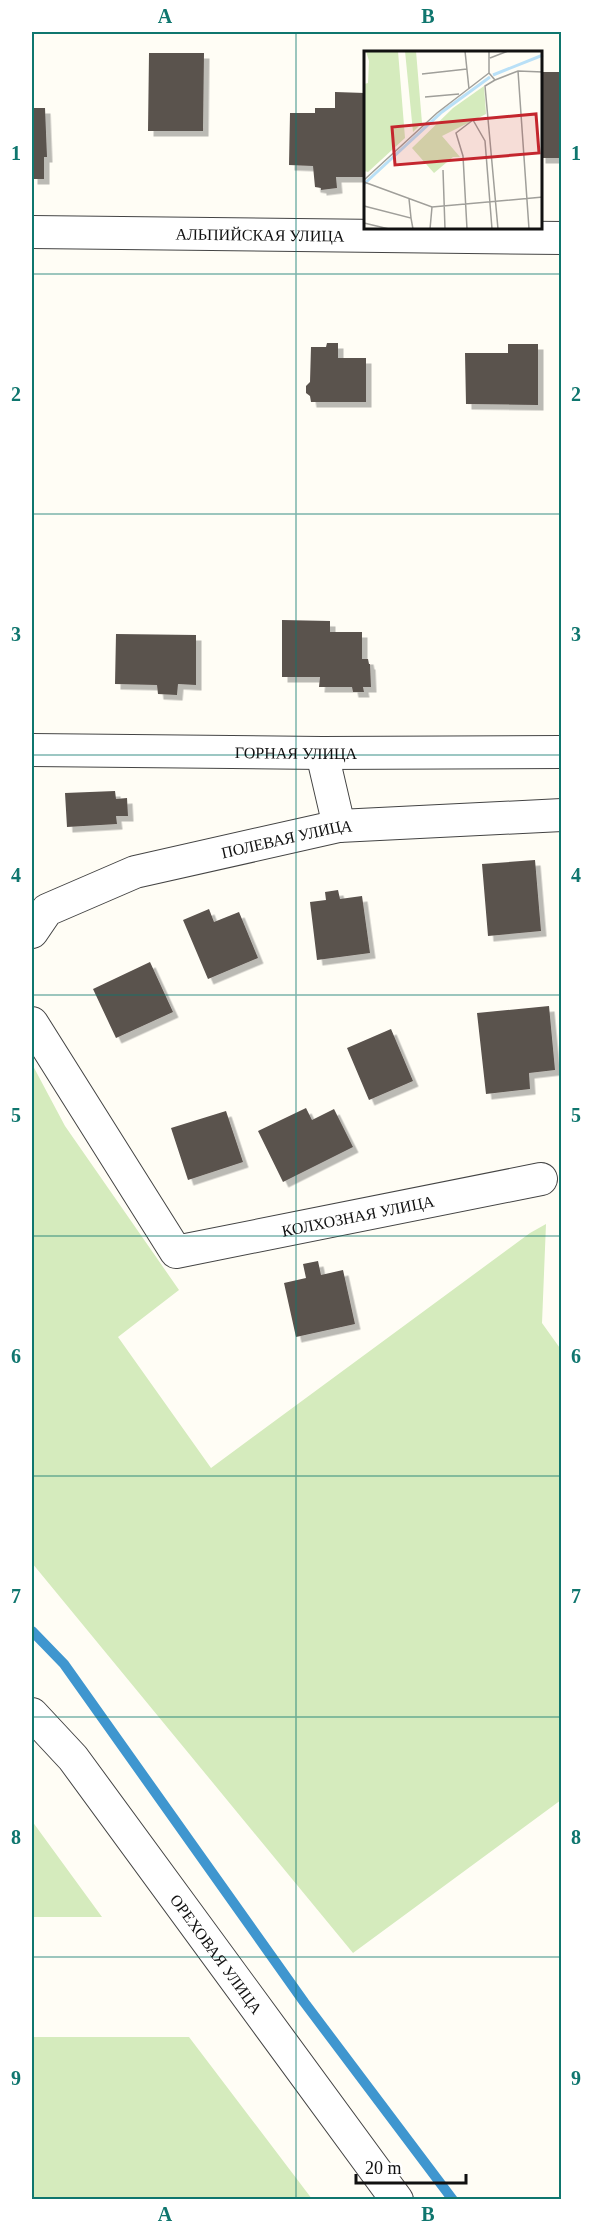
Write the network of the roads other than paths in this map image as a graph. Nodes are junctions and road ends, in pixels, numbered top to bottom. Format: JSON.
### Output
{"nodes":[{"id":1,"x":32,"y":232,"type":"edge"},
{"id":2,"x":561,"y":238,"type":"edge"},
{"id":3,"x":32,"y":750,"type":"edge"},
{"id":4,"x":561,"y":752,"type":"edge"},
{"id":5,"x":322,"y":753,"type":"junction"},
{"id":6,"x":561,"y":814,"type":"edge"},
{"id":7,"x":339,"y":826,"type":"junction"},
{"id":8,"x":32,"y":932,"type":"edge"},
{"id":9,"x":32,"y":1023,"type":"edge"},
{"id":10,"x":541,"y":1179,"type":"dead end"},
{"id":11,"x":32,"y":1714,"type":"edge"},
{"id":12,"x":397,"y":2199,"type":"edge"}],
"edges":[{"from":1,"to":2,"type":"street","name":"АЛЬПИЙСКАЯ УЛИЦА"},
{"from":3,"to":5,"type":"street","name":"ГОРНАЯ УЛИЦА"},
{"from":4,"to":5,"type":"street","name":"ГОРНАЯ УЛИЦА"},
{"from":5,"to":7,"type":"street"},
{"from":6,"to":7,"type":"street","name":"ПОЛЕВАЯ УЛИЦА"},
{"from":7,"to":8,"type":"street","name":"ПОЛЕВАЯ УЛИЦА"},
{"from":9,"to":10,"type":"street","name":"КОЛХОЗНАЯ УЛИЦА"},
{"from":11,"to":12,"type":"street","name":"ОРЕХОВАЯ УЛИЦА"}]}
